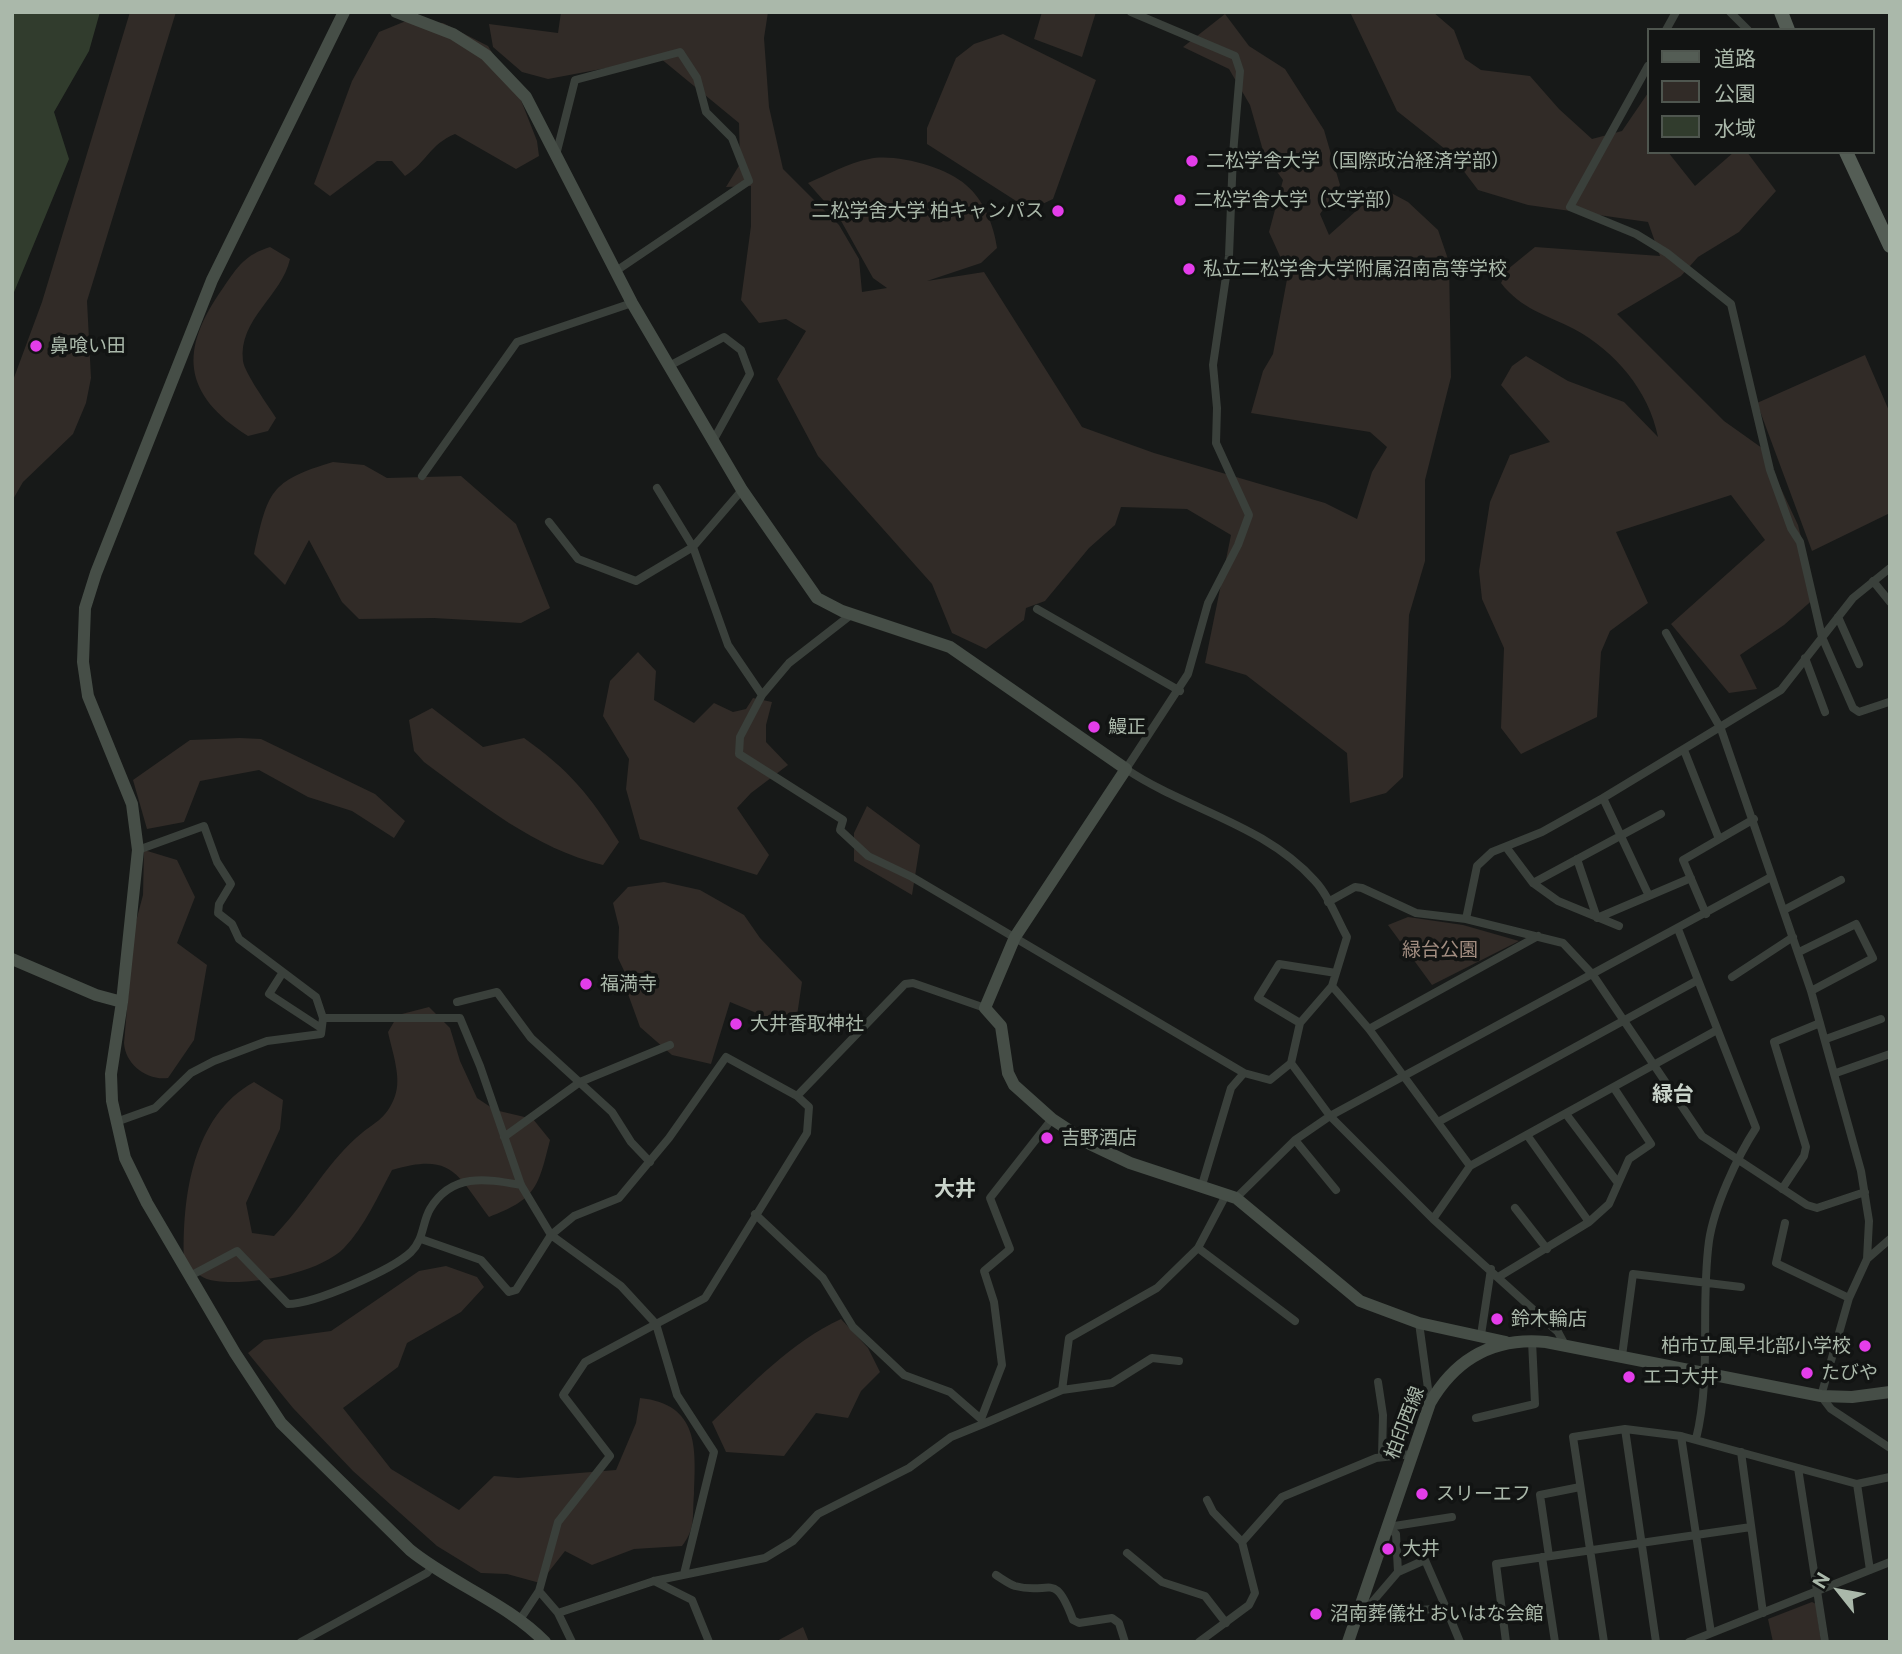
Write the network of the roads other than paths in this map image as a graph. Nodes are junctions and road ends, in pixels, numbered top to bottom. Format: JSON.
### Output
{"nodes":[{"id":1,"x":344,"y":12,"type":"edge"},
{"id":2,"x":396,"y":12,"type":"edge"},
{"id":3,"x":1131,"y":12,"type":"edge"},
{"id":4,"x":1676,"y":12,"type":"edge"},
{"id":5,"x":1730,"y":12,"type":"edge"},
{"id":6,"x":1667,"y":28,"type":"edge"},
{"id":7,"x":1746,"y":28,"type":"edge"},
{"id":8,"x":1646,"y":70,"type":"edge"},
{"id":9,"x":1847,"y":154,"type":"edge"},
{"id":10,"x":556,"y":155,"type":"junction"},
{"id":11,"x":1890,"y":246,"type":"edge"},
{"id":12,"x":616,"y":271,"type":"junction"},
{"id":13,"x":632,"y":303,"type":"junction"},
{"id":14,"x":669,"y":366,"type":"junction"},
{"id":15,"x":713,"y":441,"type":"junction"},
{"id":16,"x":422,"y":476,"type":"dead end"},
{"id":17,"x":657,"y":488,"type":"dead end"},
{"id":18,"x":742,"y":490,"type":"junction"},
{"id":19,"x":549,"y":522,"type":"dead end"},
{"id":20,"x":693,"y":547,"type":"junction"},
{"id":21,"x":1890,"y":568,"type":"edge"},
{"id":22,"x":1873,"y":581,"type":"junction"},
{"id":23,"x":1890,"y":602,"type":"edge"},
{"id":24,"x":1037,"y":610,"type":"dead end"},
{"id":25,"x":852,"y":614,"type":"junction"},
{"id":26,"x":1838,"y":617,"type":"junction"},
{"id":27,"x":1667,"y":634,"type":"dead end"},
{"id":28,"x":1822,"y":637,"type":"junction"},
{"id":29,"x":1805,"y":658,"type":"junction"},
{"id":30,"x":1859,"y":664,"type":"dead end"},
{"id":31,"x":1180,"y":691,"type":"junction"},
{"id":32,"x":762,"y":695,"type":"junction"},
{"id":33,"x":1889,"y":702,"type":"edge"},
{"id":34,"x":1825,"y":712,"type":"dead end"},
{"id":35,"x":1721,"y":729,"type":"junction"},
{"id":36,"x":1684,"y":750,"type":"junction"},
{"id":37,"x":1126,"y":769,"type":"junction"},
{"id":38,"x":1603,"y":798,"type":"junction"},
{"id":39,"x":1661,"y":814,"type":"dead end"},
{"id":40,"x":1754,"y":819,"type":"junction"},
{"id":41,"x":1621,"y":835,"type":"junction"},
{"id":42,"x":1719,"y":839,"type":"junction"},
{"id":43,"x":1506,"y":847,"type":"junction"},
{"id":44,"x":138,"y":850,"type":"junction"},
{"id":45,"x":1577,"y":859,"type":"junction"},
{"id":46,"x":1772,"y":877,"type":"junction"},
{"id":47,"x":1691,"y":878,"type":"junction"},
{"id":48,"x":1842,"y":880,"type":"dead end"},
{"id":49,"x":1533,"y":883,"type":"junction"},
{"id":50,"x":1649,"y":896,"type":"junction"},
{"id":51,"x":1328,"y":902,"type":"junction"},
{"id":52,"x":1784,"y":910,"type":"junction"},
{"id":53,"x":1706,"y":914,"type":"junction"},
{"id":54,"x":1597,"y":918,"type":"junction"},
{"id":55,"x":1466,"y":919,"type":"junction"},
{"id":56,"x":1619,"y":926,"type":"dead end"},
{"id":57,"x":1678,"y":929,"type":"junction"},
{"id":58,"x":1538,"y":936,"type":"junction"},
{"id":59,"x":1015,"y":937,"type":"junction"},
{"id":60,"x":1793,"y":937,"type":"junction"},
{"id":61,"x":1798,"y":952,"type":"junction"},
{"id":62,"x":12,"y":959,"type":"edge"},
{"id":63,"x":283,"y":972,"type":"junction"},
{"id":64,"x":1336,"y":973,"type":"junction"},
{"id":65,"x":1593,"y":975,"type":"junction"},
{"id":66,"x":1732,"y":977,"type":"dead end"},
{"id":67,"x":1698,"y":979,"type":"junction"},
{"id":68,"x":1332,"y":986,"type":"junction"},
{"id":69,"x":1811,"y":991,"type":"junction"},
{"id":70,"x":122,"y":1002,"type":"junction"},
{"id":71,"x":457,"y":1002,"type":"dead end"},
{"id":72,"x":985,"y":1008,"type":"junction"},
{"id":73,"x":323,"y":1018,"type":"junction"},
{"id":74,"x":1623,"y":1019,"type":"junction"},
{"id":75,"x":1881,"y":1019,"type":"dead end"},
{"id":76,"x":1300,"y":1023,"type":"junction"},
{"id":77,"x":1821,"y":1023,"type":"junction"},
{"id":78,"x":321,"y":1028,"type":"junction"},
{"id":79,"x":1368,"y":1029,"type":"junction"},
{"id":80,"x":1717,"y":1030,"type":"junction"},
{"id":81,"x":1826,"y":1040,"type":"junction"},
{"id":82,"x":670,"y":1045,"type":"dead end"},
{"id":83,"x":1890,"y":1054,"type":"edge"},
{"id":84,"x":1291,"y":1063,"type":"junction"},
{"id":85,"x":1654,"y":1065,"type":"junction"},
{"id":86,"x":1244,"y":1073,"type":"junction"},
{"id":87,"x":1836,"y":1073,"type":"junction"},
{"id":88,"x":1405,"y":1078,"type":"junction"},
{"id":89,"x":580,"y":1083,"type":"junction"},
{"id":90,"x":1614,"y":1088,"type":"junction"},
{"id":91,"x":797,"y":1096,"type":"junction"},
{"id":92,"x":1566,"y":1114,"type":"junction"},
{"id":93,"x":1330,"y":1116,"type":"junction"},
{"id":94,"x":1052,"y":1119,"type":"junction"},
{"id":95,"x":116,"y":1122,"type":"junction"},
{"id":96,"x":1437,"y":1122,"type":"junction"},
{"id":97,"x":1527,"y":1135,"type":"junction"},
{"id":98,"x":504,"y":1137,"type":"junction"},
{"id":99,"x":1295,"y":1140,"type":"junction"},
{"id":100,"x":1737,"y":1158,"type":"junction"},
{"id":101,"x":650,"y":1162,"type":"junction"},
{"id":102,"x":1470,"y":1166,"type":"junction"},
{"id":103,"x":1618,"y":1183,"type":"junction"},
{"id":104,"x":521,"y":1185,"type":"junction"},
{"id":105,"x":1202,"y":1185,"type":"junction"},
{"id":106,"x":1336,"y":1189,"type":"dead end"},
{"id":107,"x":1782,"y":1189,"type":"junction"},
{"id":108,"x":1865,"y":1192,"type":"junction"},
{"id":109,"x":1231,"y":1197,"type":"junction"},
{"id":110,"x":1515,"y":1208,"type":"dead end"},
{"id":111,"x":755,"y":1214,"type":"junction"},
{"id":112,"x":1433,"y":1219,"type":"junction"},
{"id":113,"x":1589,"y":1222,"type":"junction"},
{"id":114,"x":1785,"y":1223,"type":"dead end"},
{"id":115,"x":551,"y":1235,"type":"junction"},
{"id":116,"x":421,"y":1239,"type":"junction"},
{"id":117,"x":1890,"y":1239,"type":"edge"},
{"id":118,"x":1198,"y":1248,"type":"junction"},
{"id":119,"x":1546,"y":1249,"type":"junction"},
{"id":120,"x":1867,"y":1259,"type":"junction"},
{"id":121,"x":1491,"y":1269,"type":"junction"},
{"id":122,"x":190,"y":1276,"type":"junction"},
{"id":123,"x":1500,"y":1276,"type":"junction"},
{"id":124,"x":1707,"y":1284,"type":"junction"},
{"id":125,"x":1741,"y":1287,"type":"dead end"},
{"id":126,"x":1849,"y":1298,"type":"junction"},
{"id":127,"x":1294,"y":1321,"type":"dead end"},
{"id":128,"x":1419,"y":1323,"type":"junction"},
{"id":129,"x":656,"y":1324,"type":"junction"},
{"id":130,"x":1481,"y":1335,"type":"junction"},
{"id":131,"x":1532,"y":1340,"type":"junction"},
{"id":132,"x":1506,"y":1342,"type":"junction"},
{"id":133,"x":1564,"y":1345,"type":"junction"},
{"id":134,"x":1622,"y":1356,"type":"junction"},
{"id":135,"x":1179,"y":1361,"type":"dead end"},
{"id":136,"x":1703,"y":1373,"type":"junction"},
{"id":137,"x":1378,"y":1382,"type":"dead end"},
{"id":138,"x":1062,"y":1390,"type":"junction"},
{"id":139,"x":1890,"y":1392,"type":"edge"},
{"id":140,"x":1821,"y":1396,"type":"junction"},
{"id":141,"x":1430,"y":1403,"type":"junction"},
{"id":142,"x":1476,"y":1418,"type":"dead end"},
{"id":143,"x":982,"y":1421,"type":"junction"},
{"id":144,"x":1625,"y":1429,"type":"junction"},
{"id":145,"x":1681,"y":1436,"type":"junction"},
{"id":146,"x":1696,"y":1439,"type":"junction"},
{"id":147,"x":1890,"y":1448,"type":"edge"},
{"id":148,"x":1741,"y":1452,"type":"junction"},
{"id":149,"x":1412,"y":1454,"type":"junction"},
{"id":150,"x":1382,"y":1457,"type":"junction"},
{"id":151,"x":1798,"y":1468,"type":"junction"},
{"id":152,"x":1890,"y":1477,"type":"edge"},
{"id":153,"x":1857,"y":1484,"type":"junction"},
{"id":154,"x":1580,"y":1488,"type":"junction"},
{"id":155,"x":1207,"y":1500,"type":"dead end"},
{"id":156,"x":1452,"y":1517,"type":"dead end"},
{"id":157,"x":1388,"y":1527,"type":"junction"},
{"id":158,"x":1751,"y":1527,"type":"junction"},
{"id":159,"x":1697,"y":1534,"type":"junction"},
{"id":160,"x":1242,"y":1542,"type":"junction"},
{"id":161,"x":1642,"y":1542,"type":"junction"},
{"id":162,"x":1590,"y":1550,"type":"junction"},
{"id":163,"x":1127,"y":1553,"type":"dead end"},
{"id":164,"x":1546,"y":1556,"type":"junction"},
{"id":165,"x":1890,"y":1562,"type":"edge"},
{"id":166,"x":432,"y":1567,"type":"junction"},
{"id":167,"x":1870,"y":1570,"type":"junction"},
{"id":168,"x":1398,"y":1572,"type":"junction"},
{"id":169,"x":684,"y":1574,"type":"junction"},
{"id":170,"x":996,"y":1575,"type":"dead end"},
{"id":171,"x":654,"y":1581,"type":"junction"},
{"id":172,"x":539,"y":1591,"type":"junction"},
{"id":173,"x":1816,"y":1591,"type":"junction"},
{"id":174,"x":1446,"y":1608,"type":"junction"},
{"id":175,"x":558,"y":1612,"type":"junction"},
{"id":176,"x":1364,"y":1613,"type":"junction"},
{"id":177,"x":1763,"y":1613,"type":"junction"},
{"id":178,"x":519,"y":1621,"type":"junction"},
{"id":179,"x":1226,"y":1623,"type":"junction"},
{"id":180,"x":1711,"y":1633,"type":"junction"},
{"id":181,"x":301,"y":1642,"type":"edge"},
{"id":182,"x":545,"y":1642,"type":"edge"},
{"id":183,"x":572,"y":1642,"type":"edge"},
{"id":184,"x":709,"y":1642,"type":"edge"},
{"id":185,"x":1125,"y":1642,"type":"edge"},
{"id":186,"x":1199,"y":1642,"type":"edge"},
{"id":187,"x":1348,"y":1642,"type":"edge"},
{"id":188,"x":1460,"y":1642,"type":"edge"},
{"id":189,"x":1506,"y":1642,"type":"edge"},
{"id":190,"x":1555,"y":1642,"type":"edge"},
{"id":191,"x":1604,"y":1642,"type":"edge"},
{"id":192,"x":1656,"y":1642,"type":"edge"},
{"id":193,"x":1689,"y":1642,"type":"edge"},
{"id":194,"x":1825,"y":1642,"type":"edge"}],
"edges":[{"from":1,"to":44,"type":"street"},
{"from":2,"to":10,"type":"street"},
{"from":3,"to":31,"type":"street"},
{"from":4,"to":6,"type":"street"},
{"from":5,"to":7,"type":"street"},
{"from":8,"to":28,"type":"street"},
{"from":9,"to":11,"type":"main road"},
{"from":10,"to":12,"type":"street"},
{"from":10,"to":12,"type":"street"},
{"from":12,"to":13,"type":"street"},
{"from":13,"to":14,"type":"street"},
{"from":13,"to":16,"type":"street"},
{"from":14,"to":15,"type":"street"},
{"from":14,"to":15,"type":"street"},
{"from":15,"to":18,"type":"street"},
{"from":17,"to":20,"type":"street"},
{"from":18,"to":20,"type":"street"},
{"from":18,"to":25,"type":"street"},
{"from":19,"to":20,"type":"street"},
{"from":20,"to":32,"type":"street"},
{"from":21,"to":22,"type":"street"},
{"from":22,"to":23,"type":"street"},
{"from":22,"to":26,"type":"street"},
{"from":24,"to":31,"type":"street"},
{"from":25,"to":32,"type":"street"},
{"from":25,"to":37,"type":"street"},
{"from":26,"to":28,"type":"street"},
{"from":26,"to":30,"type":"street"},
{"from":27,"to":35,"type":"street"},
{"from":28,"to":29,"type":"street"},
{"from":28,"to":33,"type":"street"},
{"from":29,"to":34,"type":"street"},
{"from":29,"to":35,"type":"street"},
{"from":31,"to":37,"type":"street"},
{"from":32,"to":59,"type":"street"},
{"from":35,"to":36,"type":"street"},
{"from":35,"to":40,"type":"street"},
{"from":36,"to":38,"type":"street"},
{"from":36,"to":42,"type":"street"},
{"from":37,"to":51,"type":"street"},
{"from":37,"to":59,"type":"street"},
{"from":38,"to":41,"type":"street"},
{"from":38,"to":43,"type":"street"},
{"from":39,"to":41,"type":"street"},
{"from":40,"to":42,"type":"street"},
{"from":40,"to":46,"type":"street"},
{"from":41,"to":45,"type":"street"},
{"from":41,"to":50,"type":"street"},
{"from":42,"to":47,"type":"street"},
{"from":43,"to":49,"type":"street"},
{"from":43,"to":55,"type":"street"},
{"from":44,"to":63,"type":"street"},
{"from":44,"to":70,"type":"street"},
{"from":45,"to":49,"type":"street"},
{"from":45,"to":54,"type":"street"},
{"from":46,"to":52,"type":"street"},
{"from":46,"to":53,"type":"street"},
{"from":47,"to":50,"type":"street"},
{"from":47,"to":53,"type":"street"},
{"from":48,"to":52,"type":"street"},
{"from":49,"to":54,"type":"street"},
{"from":50,"to":54,"type":"street"},
{"from":51,"to":55,"type":"street"},
{"from":51,"to":64,"type":"street"},
{"from":52,"to":60,"type":"street"},
{"from":53,"to":57,"type":"street"},
{"from":54,"to":56,"type":"street"},
{"from":55,"to":58,"type":"street"},
{"from":57,"to":65,"type":"street"},
{"from":57,"to":67,"type":"street"},
{"from":58,"to":65,"type":"street"},
{"from":58,"to":79,"type":"street"},
{"from":59,"to":72,"type":"street"},
{"from":59,"to":86,"type":"street"},
{"from":60,"to":61,"type":"street"},
{"from":60,"to":66,"type":"street"},
{"from":61,"to":69,"type":"street"},
{"from":61,"to":69,"type":"street"},
{"from":62,"to":70,"type":"street"},
{"from":63,"to":73,"type":"street"},
{"from":63,"to":78,"type":"street"},
{"from":64,"to":68,"type":"street"},
{"from":64,"to":76,"type":"street"},
{"from":65,"to":74,"type":"street"},
{"from":65,"to":88,"type":"street"},
{"from":67,"to":74,"type":"street"},
{"from":67,"to":80,"type":"street"},
{"from":68,"to":76,"type":"street"},
{"from":68,"to":79,"type":"street"},
{"from":69,"to":77,"type":"street"},
{"from":70,"to":95,"type":"street"},
{"from":71,"to":89,"type":"street"},
{"from":72,"to":91,"type":"street"},
{"from":72,"to":94,"type":"street"},
{"from":73,"to":78,"type":"street"},
{"from":73,"to":98,"type":"street"},
{"from":74,"to":85,"type":"street"},
{"from":74,"to":96,"type":"street"},
{"from":75,"to":81,"type":"street"},
{"from":76,"to":84,"type":"street"},
{"from":77,"to":81,"type":"street"},
{"from":77,"to":107,"type":"street"},
{"from":78,"to":95,"type":"street"},
{"from":79,"to":88,"type":"street"},
{"from":80,"to":85,"type":"street"},
{"from":80,"to":100,"type":"street"},
{"from":81,"to":87,"type":"street"},
{"from":82,"to":89,"type":"street"},
{"from":83,"to":87,"type":"street"},
{"from":84,"to":86,"type":"street"},
{"from":84,"to":93,"type":"street"},
{"from":85,"to":90,"type":"street"},
{"from":85,"to":100,"type":"street"},
{"from":86,"to":105,"type":"street"},
{"from":87,"to":108,"type":"street"},
{"from":88,"to":93,"type":"street"},
{"from":88,"to":96,"type":"street"},
{"from":89,"to":98,"type":"street"},
{"from":89,"to":101,"type":"street"},
{"from":90,"to":92,"type":"street"},
{"from":90,"to":103,"type":"street"},
{"from":91,"to":101,"type":"street"},
{"from":91,"to":111,"type":"street"},
{"from":92,"to":97,"type":"street"},
{"from":92,"to":103,"type":"street"},
{"from":93,"to":99,"type":"street"},
{"from":93,"to":112,"type":"street"},
{"from":94,"to":105,"type":"street"},
{"from":94,"to":143,"type":"street"},
{"from":95,"to":122,"type":"street"},
{"from":96,"to":102,"type":"street"},
{"from":97,"to":102,"type":"street"},
{"from":97,"to":113,"type":"street"},
{"from":98,"to":104,"type":"street"},
{"from":99,"to":106,"type":"street"},
{"from":99,"to":109,"type":"street"},
{"from":100,"to":107,"type":"street"},
{"from":100,"to":124,"type":"street"},
{"from":101,"to":115,"type":"street"},
{"from":102,"to":112,"type":"street"},
{"from":103,"to":113,"type":"street"},
{"from":104,"to":115,"type":"street"},
{"from":104,"to":116,"type":"street"},
{"from":105,"to":109,"type":"street"},
{"from":107,"to":108,"type":"street"},
{"from":108,"to":120,"type":"street"},
{"from":109,"to":118,"type":"street"},
{"from":109,"to":128,"type":"street"},
{"from":110,"to":119,"type":"street"},
{"from":111,"to":129,"type":"street"},
{"from":111,"to":143,"type":"street"},
{"from":112,"to":121,"type":"street"},
{"from":113,"to":119,"type":"street"},
{"from":114,"to":126,"type":"street"},
{"from":115,"to":116,"type":"street"},
{"from":115,"to":129,"type":"street"},
{"from":116,"to":122,"type":"street"},
{"from":117,"to":120,"type":"street"},
{"from":118,"to":127,"type":"street"},
{"from":118,"to":138,"type":"street"},
{"from":119,"to":123,"type":"street"},
{"from":120,"to":126,"type":"street"},
{"from":121,"to":123,"type":"street"},
{"from":121,"to":130,"type":"street"},
{"from":122,"to":166,"type":"street"},
{"from":123,"to":133,"type":"street"},
{"from":124,"to":125,"type":"street"},
{"from":124,"to":134,"type":"street"},
{"from":124,"to":136,"type":"street"},
{"from":126,"to":140,"type":"street"},
{"from":128,"to":130,"type":"street"},
{"from":128,"to":141,"type":"street"},
{"from":129,"to":169,"type":"street"},
{"from":129,"to":172,"type":"street"},
{"from":130,"to":132,"type":"street"},
{"from":131,"to":132,"type":"street","name":"柏印西線"},
{"from":131,"to":133,"type":"street","name":"柏印西線"},
{"from":131,"to":142,"type":"street"},
{"from":132,"to":141,"type":"street","name":"柏印西線"},
{"from":133,"to":134,"type":"street","name":"柏印西線"},
{"from":134,"to":136,"type":"street","name":"柏印西線"},
{"from":135,"to":138,"type":"street"},
{"from":136,"to":140,"type":"street","name":"柏印西線"},
{"from":136,"to":146,"type":"street"},
{"from":137,"to":150,"type":"street"},
{"from":138,"to":143,"type":"street"},
{"from":139,"to":140,"type":"street","name":"柏印西線"},
{"from":140,"to":147,"type":"street"},
{"from":141,"to":149,"type":"street","name":"柏印西線"},
{"from":143,"to":169,"type":"street"},
{"from":144,"to":145,"type":"street"},
{"from":144,"to":154,"type":"street"},
{"from":144,"to":161,"type":"street"},
{"from":145,"to":146,"type":"street"},
{"from":145,"to":159,"type":"street"},
{"from":146,"to":148,"type":"street"},
{"from":148,"to":151,"type":"street"},
{"from":148,"to":158,"type":"street"},
{"from":149,"to":150,"type":"street"},
{"from":149,"to":157,"type":"street","name":"柏印西線"},
{"from":150,"to":160,"type":"street"},
{"from":151,"to":153,"type":"street"},
{"from":151,"to":173,"type":"street"},
{"from":152,"to":153,"type":"street"},
{"from":153,"to":167,"type":"street"},
{"from":154,"to":162,"type":"street"},
{"from":154,"to":164,"type":"street"},
{"from":155,"to":160,"type":"street"},
{"from":156,"to":157,"type":"street"},
{"from":157,"to":168,"type":"street"},
{"from":157,"to":176,"type":"street","name":"柏印西線"},
{"from":158,"to":159,"type":"street"},
{"from":158,"to":177,"type":"street"},
{"from":159,"to":161,"type":"street"},
{"from":159,"to":180,"type":"street"},
{"from":160,"to":179,"type":"street"},
{"from":161,"to":162,"type":"street"},
{"from":161,"to":192,"type":"street"},
{"from":162,"to":164,"type":"street"},
{"from":162,"to":191,"type":"street"},
{"from":163,"to":179,"type":"street"},
{"from":164,"to":189,"type":"street"},
{"from":164,"to":190,"type":"street"},
{"from":165,"to":167,"type":"street"},
{"from":166,"to":178,"type":"street"},
{"from":166,"to":181,"type":"street"},
{"from":167,"to":173,"type":"street"},
{"from":168,"to":174,"type":"street"},
{"from":168,"to":176,"type":"street"},
{"from":169,"to":171,"type":"street"},
{"from":170,"to":185,"type":"street"},
{"from":171,"to":175,"type":"street"},
{"from":171,"to":184,"type":"street"},
{"from":172,"to":175,"type":"street"},
{"from":172,"to":178,"type":"street"},
{"from":173,"to":177,"type":"street"},
{"from":173,"to":194,"type":"street"},
{"from":174,"to":176,"type":"street"},
{"from":174,"to":188,"type":"street"},
{"from":175,"to":183,"type":"street"},
{"from":176,"to":187,"type":"street","name":"柏印西線"},
{"from":177,"to":180,"type":"street"},
{"from":178,"to":182,"type":"street"},
{"from":179,"to":186,"type":"street"},
{"from":180,"to":193,"type":"street"}]}
